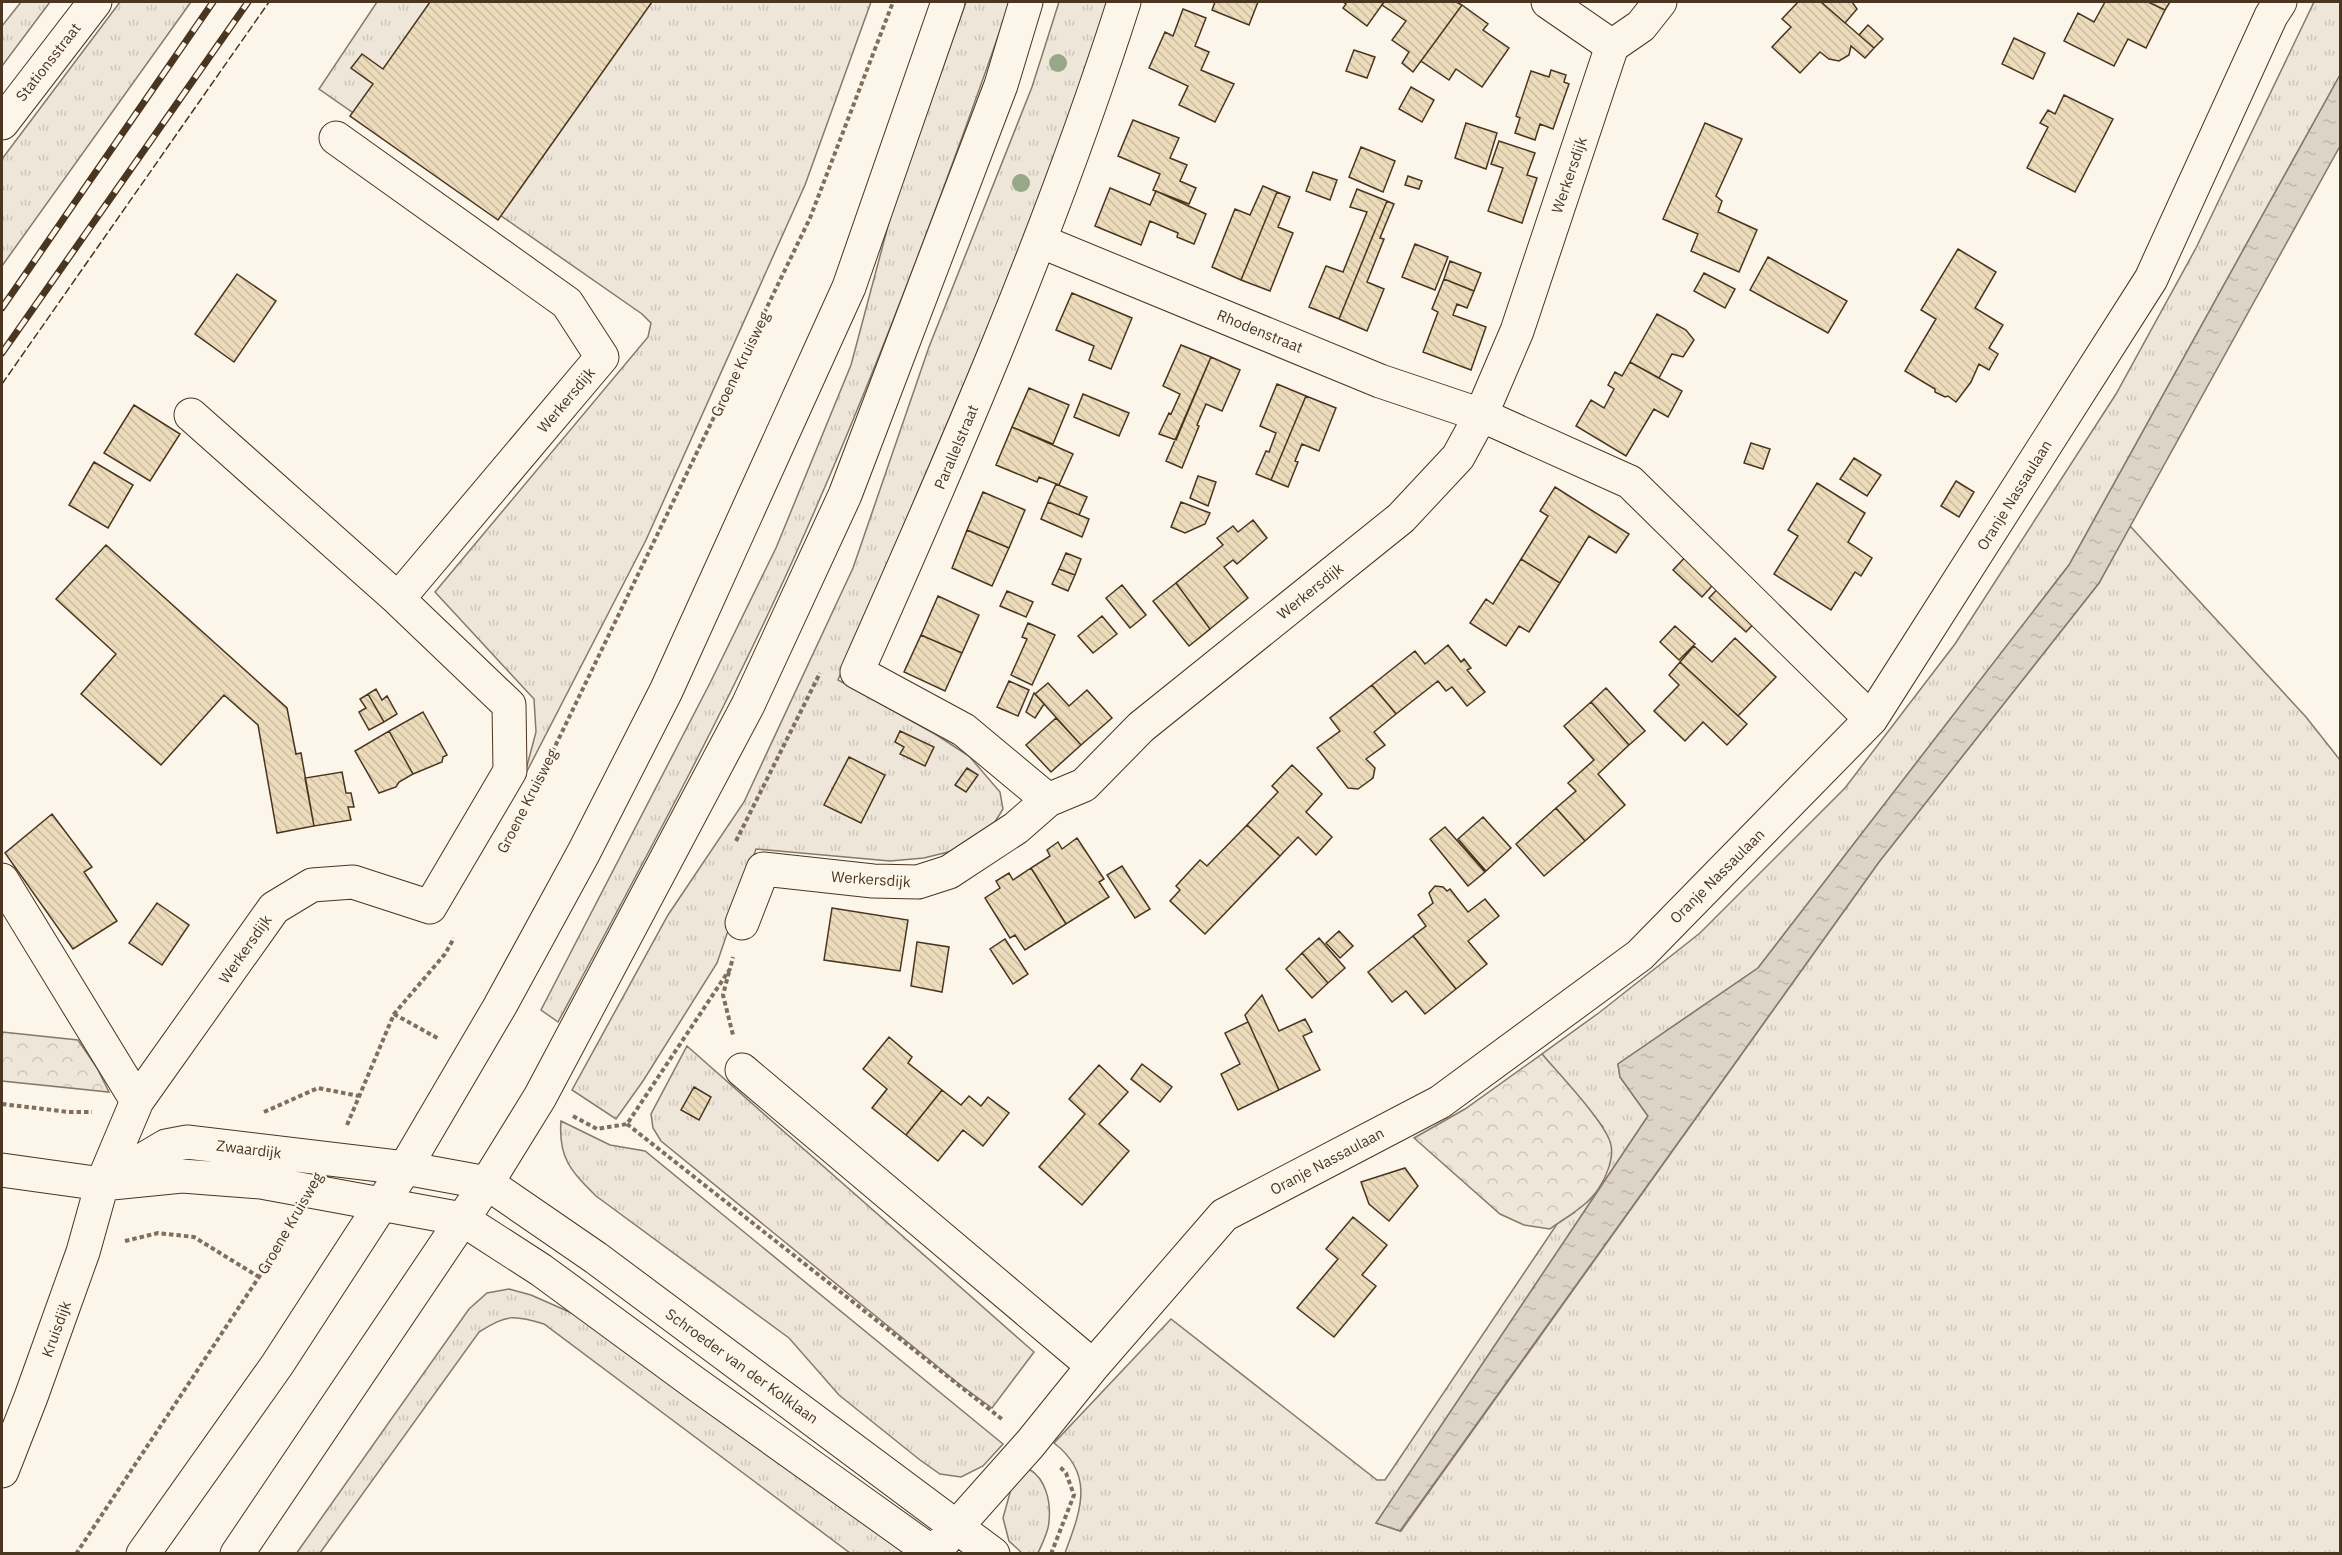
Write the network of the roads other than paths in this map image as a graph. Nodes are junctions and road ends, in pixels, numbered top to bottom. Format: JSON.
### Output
{"nodes":[{"id":1,"x":95,"y":2,"type":"edge"},
{"id":2,"x":948,"y":2,"type":"edge"},
{"id":3,"x":1026,"y":2,"type":"edge"},
{"id":4,"x":1124,"y":2,"type":"edge"},
{"id":5,"x":1548,"y":2,"type":"edge"},
{"id":6,"x":1660,"y":2,"type":"edge"},
{"id":7,"x":2280,"y":2,"type":"edge"},
{"id":8,"x":1612,"y":46,"type":"junction"},
{"id":9,"x":2,"y":123,"type":"edge"},
{"id":10,"x":336,"y":138,"type":"dead end"},
{"id":11,"x":1040,"y":242,"type":"junction"},
{"id":12,"x":191,"y":415,"type":"dead end"},
{"id":13,"x":1481,"y":415,"type":"junction"},
{"id":14,"x":398,"y":599,"type":"junction"},
{"id":15,"x":1871,"y":719,"type":"junction"},
{"id":16,"x":1047,"y":800,"type":"junction"},
{"id":17,"x":2,"y":880,"type":"edge"},
{"id":18,"x":742,"y":923,"type":"road end"},
{"id":19,"x":742,"y":1070,"type":"road end"},
{"id":20,"x":135,"y":1107,"type":"junction"},
{"id":21,"x":405,"y":1168,"type":"junction"},
{"id":22,"x":2,"y":1170,"type":"edge"},
{"id":23,"x":487,"y":1183,"type":"junction"},
{"id":24,"x":102,"y":1184,"type":"junction"},
{"id":25,"x":382,"y":1205,"type":"junction"},
{"id":26,"x":462,"y":1219,"type":"junction"},
{"id":27,"x":1093,"y":1366,"type":"junction"},
{"id":28,"x":2,"y":1471,"type":"edge"},
{"id":29,"x":957,"y":1524,"type":"junction"},
{"id":30,"x":933,"y":1553,"type":"edge"},
{"id":31,"x":143,"y":1554,"type":"edge"},
{"id":32,"x":237,"y":1554,"type":"edge"},
{"id":33,"x":993,"y":1554,"type":"edge"}],
"edges":[{"from":1,"to":9,"type":"street","name":"Stationsstraat"},
{"from":2,"to":21,"type":"street"},
{"from":3,"to":23,"type":"street"},
{"from":4,"to":11,"type":"street","name":"Parallelstraat"},
{"from":5,"to":8,"type":"street"},
{"from":6,"to":8,"type":"street"},
{"from":7,"to":15,"type":"street","name":"Oranje Nassaulaan"},
{"from":8,"to":13,"type":"street","name":"Werkersdijk"},
{"from":10,"to":14,"type":"street","name":"Werkersdijk"},
{"from":11,"to":13,"type":"street","name":"Rhodenstraat"},
{"from":11,"to":16,"type":"street","name":"Parallelstraat"},
{"from":12,"to":14,"type":"street","name":"Werkersdijk"},
{"from":13,"to":15,"type":"street","name":"Rhodenstraat"},
{"from":13,"to":16,"type":"street","name":"Werkersdijk"},
{"from":14,"to":20,"type":"street","name":"Werkersdijk"},
{"from":15,"to":27,"type":"street","name":"Oranje Nassaulaan"},
{"from":16,"to":18,"type":"street","name":"Werkersdijk"},
{"from":17,"to":20,"type":"street"},
{"from":19,"to":27,"type":"street"},
{"from":20,"to":24,"type":"street","name":"Werkersdijk"},
{"from":21,"to":23,"type":"street","name":"Zwaardijk"},
{"from":21,"to":24,"type":"street","name":"Zwaardijk"},
{"from":21,"to":25,"type":"street"},
{"from":22,"to":24,"type":"street","name":"Zwaardijk"},
{"from":23,"to":26,"type":"street"},
{"from":23,"to":29,"type":"street","name":"Schroeder van der Kolklaan"},
{"from":24,"to":25,"type":"street","name":"Zwaardijk"},
{"from":24,"to":28,"type":"street","name":"Kruisdijk"},
{"from":25,"to":26,"type":"street","name":"Zwaardijk"},
{"from":25,"to":31,"type":"street"},
{"from":26,"to":30,"type":"street"},
{"from":26,"to":32,"type":"street"},
{"from":27,"to":29,"type":"street","name":"Oranje Nassaulaan"},
{"from":29,"to":30,"type":"street","name":"Oranje Nassaulaan"},
{"from":29,"to":33,"type":"street","name":"Schroeder van der Kolklaan"}]}
